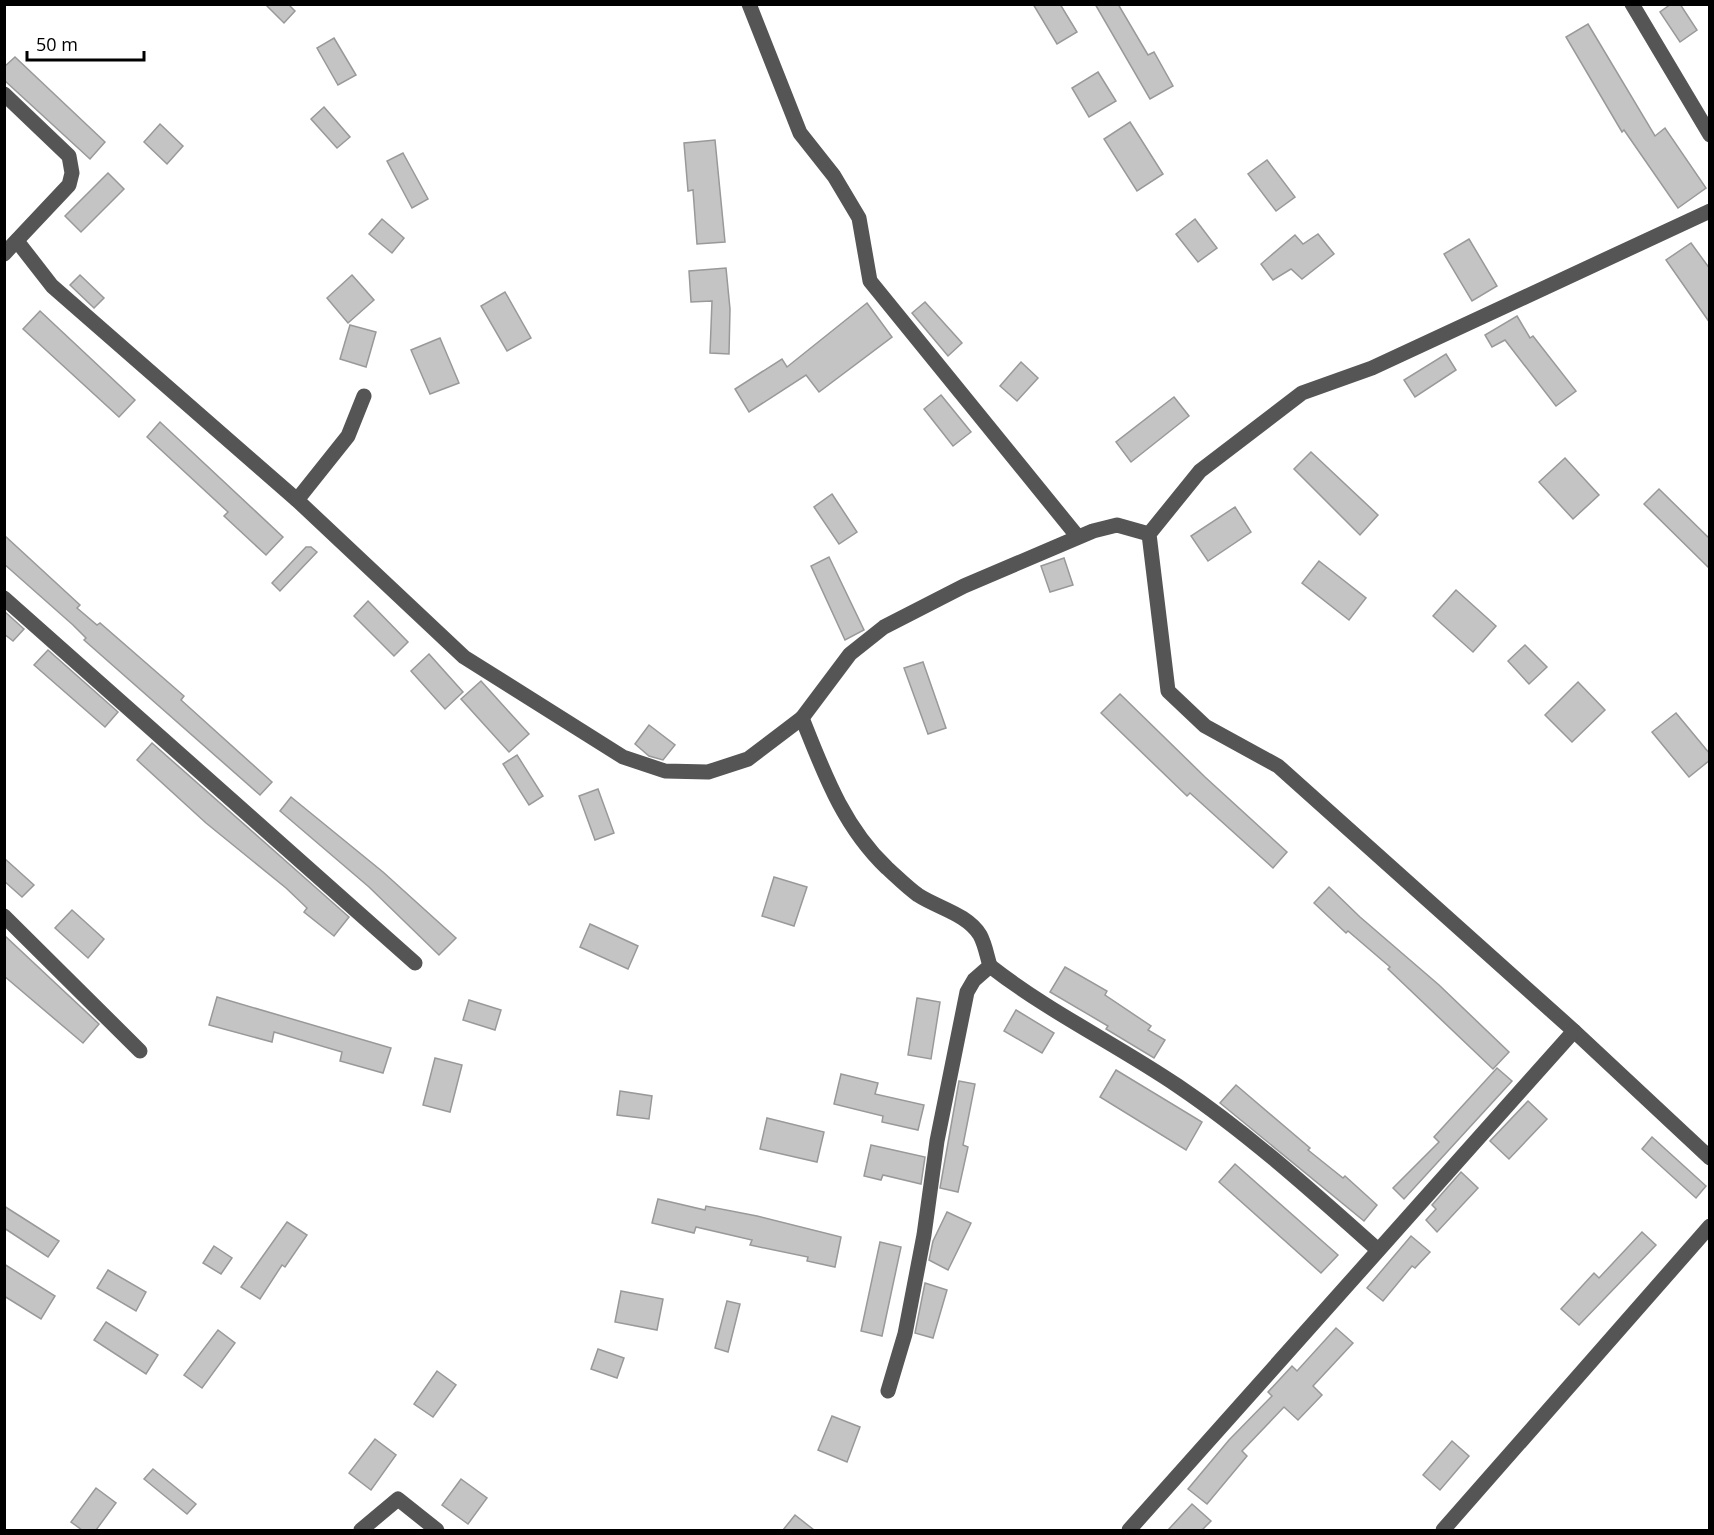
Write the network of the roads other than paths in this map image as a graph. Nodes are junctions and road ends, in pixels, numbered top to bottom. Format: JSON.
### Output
{"nodes":[{"id":1,"x":749,"y":4,"type":"edge"},
{"id":2,"x":1632,"y":4,"type":"edge"},
{"id":3,"x":4,"y":94,"type":"edge"},
{"id":4,"x":1710,"y":135,"type":"edge"},
{"id":5,"x":1710,"y":211,"type":"edge"},
{"id":6,"x":17,"y":241,"type":"junction"},
{"id":7,"x":4,"y":254,"type":"edge"},
{"id":8,"x":364,"y":396,"type":"dead end"},
{"id":9,"x":297,"y":500,"type":"junction"},
{"id":10,"x":1149,"y":534,"type":"junction"},
{"id":11,"x":1078,"y":537,"type":"junction"},
{"id":12,"x":4,"y":598,"type":"edge"},
{"id":13,"x":802,"y":718,"type":"junction"},
{"id":14,"x":4,"y":916,"type":"edge"},
{"id":15,"x":415,"y":963,"type":"dead end"},
{"id":16,"x":990,"y":966,"type":"junction"},
{"id":17,"x":1574,"y":1031,"type":"junction"},
{"id":18,"x":140,"y":1051,"type":"dead end"},
{"id":19,"x":1710,"y":1158,"type":"edge"},
{"id":20,"x":1710,"y":1226,"type":"edge"},
{"id":21,"x":1378,"y":1250,"type":"junction"},
{"id":22,"x":888,"y":1391,"type":"dead end"},
{"id":23,"x":361,"y":1530,"type":"edge"},
{"id":24,"x":437,"y":1530,"type":"edge"},
{"id":25,"x":1129,"y":1530,"type":"edge"},
{"id":26,"x":1443,"y":1530,"type":"edge"}],
"edges":[{"from":1,"to":11,"type":"street"},
{"from":2,"to":4,"type":"street"},
{"from":3,"to":6,"type":"street"},
{"from":5,"to":10,"type":"street"},
{"from":6,"to":7,"type":"street"},
{"from":6,"to":9,"type":"street"},
{"from":8,"to":9,"type":"street"},
{"from":9,"to":13,"type":"street"},
{"from":10,"to":11,"type":"street"},
{"from":10,"to":17,"type":"street"},
{"from":11,"to":13,"type":"street"},
{"from":12,"to":15,"type":"street"},
{"from":13,"to":16,"type":"street"},
{"from":14,"to":18,"type":"street"},
{"from":16,"to":21,"type":"street"},
{"from":16,"to":22,"type":"street"},
{"from":17,"to":19,"type":"street"},
{"from":17,"to":21,"type":"street"},
{"from":20,"to":26,"type":"street"},
{"from":21,"to":25,"type":"street"},
{"from":23,"to":24,"type":"street"}]}
